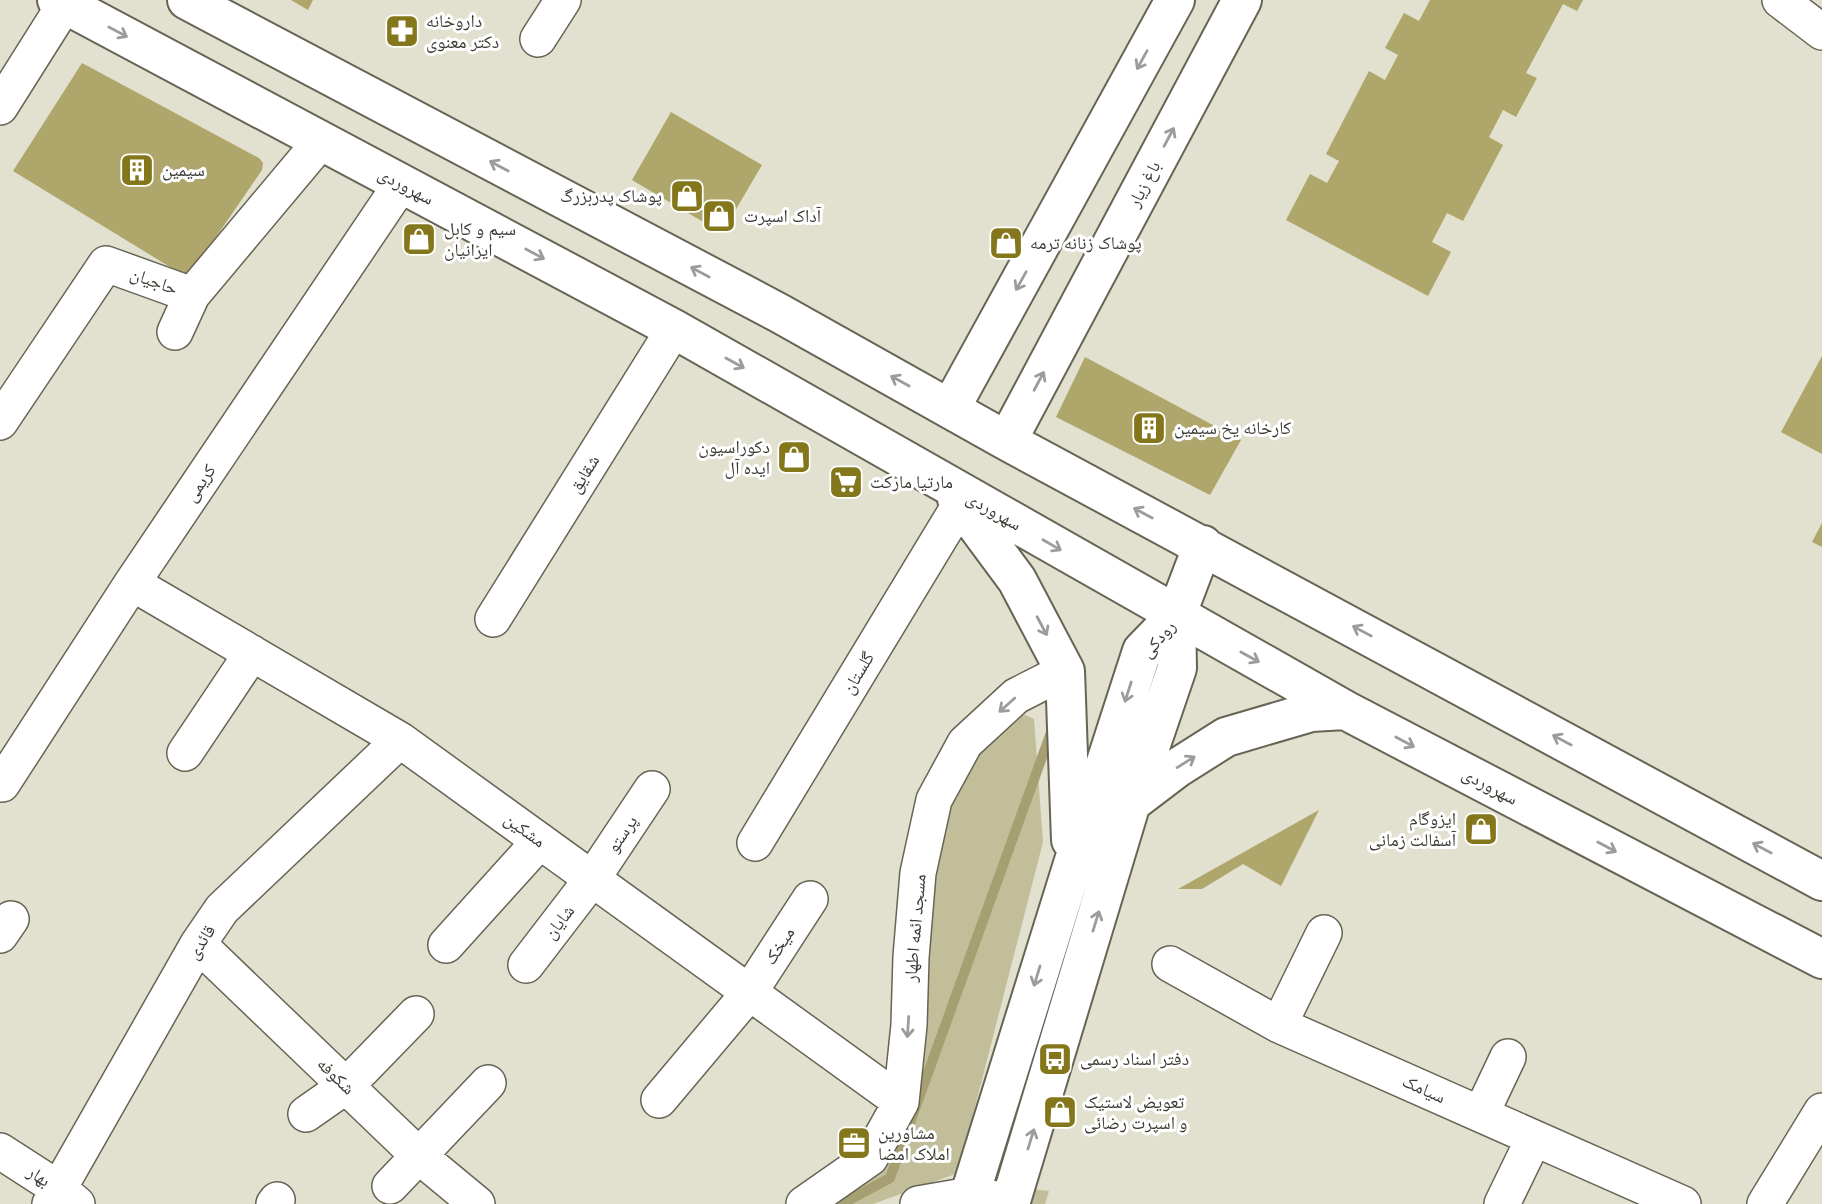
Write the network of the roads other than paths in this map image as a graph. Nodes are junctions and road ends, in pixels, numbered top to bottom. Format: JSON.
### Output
{"nodes":[{"id":1,"x":187,"y":0,"type":"edge"},
{"id":2,"x":563,"y":0,"type":"edge"},
{"id":3,"x":1175,"y":0,"type":"edge"},
{"id":4,"x":1242,"y":0,"type":"edge"},
{"id":5,"x":1780,"y":0,"type":"edge"},
{"id":6,"x":63,"y":1,"type":"edge"},
{"id":7,"x":1822,"y":32,"type":"edge"},
{"id":8,"x":538,"y":39,"type":"dead end"},
{"id":9,"x":0,"y":107,"type":"edge"},
{"id":10,"x":321,"y":141,"type":"junction"},
{"id":11,"x":401,"y":184,"type":"junction"},
{"id":12,"x":192,"y":295,"type":"junction"},
{"id":13,"x":674,"y":329,"type":"junction"},
{"id":14,"x":174,"y":332,"type":"dead end"},
{"id":15,"x":950,"y":409,"type":"junction"},
{"id":16,"x":0,"y":422,"type":"edge"},
{"id":17,"x":1007,"y":441,"type":"junction"},
{"id":18,"x":930,"y":473,"type":"junction"},
{"id":19,"x":961,"y":503,"type":"junction"},
{"id":20,"x":1203,"y":545,"type":"junction"},
{"id":21,"x":132,"y":583,"type":"junction"},
{"id":22,"x":1176,"y":616,"type":"junction"},
{"id":23,"x":493,"y":619,"type":"dead end"},
{"id":24,"x":252,"y":653,"type":"junction"},
{"id":25,"x":1065,"y":671,"type":"junction"},
{"id":26,"x":1345,"y":710,"type":"junction"},
{"id":27,"x":400,"y":740,"type":"junction"},
{"id":28,"x":185,"y":753,"type":"dead end"},
{"id":29,"x":2,"y":784,"type":"edge"},
{"id":30,"x":652,"y":789,"type":"dead end"},
{"id":31,"x":1131,"y":803,"type":"junction"},
{"id":32,"x":540,"y":841,"type":"junction"},
{"id":33,"x":755,"y":843,"type":"dead end"},
{"id":34,"x":1073,"y":864,"type":"junction"},
{"id":35,"x":592,"y":879,"type":"junction"},
{"id":36,"x":1822,"y":881,"type":"edge"},
{"id":37,"x":810,"y":899,"type":"dead end"},
{"id":38,"x":1324,"y":933,"type":"dead end"},
{"id":39,"x":198,"y":944,"type":"junction"},
{"id":40,"x":446,"y":945,"type":"dead end"},
{"id":41,"x":1822,"y":959,"type":"edge"},
{"id":42,"x":1170,"y":964,"type":"dead end"},
{"id":43,"x":526,"y":965,"type":"dead end"},
{"id":44,"x":749,"y":993,"type":"junction"},
{"id":45,"x":416,"y":1014,"type":"dead end"},
{"id":46,"x":1279,"y":1026,"type":"junction"},
{"id":47,"x":1508,"y":1058,"type":"dead end"},
{"id":48,"x":488,"y":1083,"type":"dead end"},
{"id":49,"x":346,"y":1086,"type":"junction"},
{"id":50,"x":659,"y":1100,"type":"dead end"},
{"id":51,"x":901,"y":1102,"type":"junction"},
{"id":52,"x":1822,"y":1111,"type":"edge"},
{"id":53,"x":306,"y":1114,"type":"dead end"},
{"id":54,"x":1481,"y":1114,"type":"junction"},
{"id":55,"x":1534,"y":1138,"type":"junction"},
{"id":56,"x":0,"y":1151,"type":"edge"},
{"id":57,"x":419,"y":1156,"type":"junction"},
{"id":58,"x":390,"y":1186,"type":"dead end"},
{"id":59,"x":62,"y":1199,"type":"edge"},
{"id":60,"x":965,"y":1202,"type":"edge"},
{"id":61,"x":1010,"y":1202,"type":"edge"},
{"id":62,"x":477,"y":1204,"type":"edge"},
{"id":63,"x":804,"y":1204,"type":"edge"},
{"id":64,"x":918,"y":1204,"type":"edge"},
{"id":65,"x":1502,"y":1204,"type":"edge"},
{"id":66,"x":1683,"y":1204,"type":"edge"},
{"id":67,"x":1765,"y":1204,"type":"edge"}],
"edges":[{"from":15,"to":1,"type":"main road","one_way":true},
{"from":2,"to":8,"type":"street"},
{"from":3,"to":15,"type":"main road","one_way":true},
{"from":17,"to":4,"type":"main road","name":"باغ زیار","one_way":true},
{"from":5,"to":7,"type":"street"},
{"from":6,"to":9,"type":"street"},
{"from":6,"to":10,"type":"main road","name":"سهروردی","one_way":true},
{"from":10,"to":11,"type":"main road","name":"سهروردی"},
{"from":10,"to":12,"type":"street","name":"حاجیان"},
{"from":11,"to":13,"type":"main road","name":"سهروردی","one_way":true},
{"from":11,"to":21,"type":"street","name":"کریمی"},
{"from":12,"to":14,"type":"street"},
{"from":12,"to":16,"type":"street","name":"حاجیان"},
{"from":13,"to":18,"type":"main road","name":"سهروردی","one_way":true},
{"from":13,"to":23,"type":"street","name":"شقایق"},
{"from":15,"to":17,"type":"main road"},
{"from":20,"to":17,"type":"main road","one_way":true},
{"from":18,"to":19,"type":"main road"},
{"from":18,"to":22,"type":"main road","name":"سهروردی","one_way":true},
{"from":19,"to":25,"type":"main road","one_way":true},
{"from":19,"to":33,"type":"street","name":"گلستان"},
{"from":20,"to":22,"type":"main road"},
{"from":36,"to":20,"type":"main road","one_way":true},
{"from":21,"to":24,"type":"street","name":"مشکین"},
{"from":21,"to":29,"type":"street","name":"کریمی"},
{"from":22,"to":26,"type":"main road","name":"سهروردی","one_way":true},
{"from":22,"to":31,"type":"main road","name":"رودکی"},
{"from":22,"to":34,"type":"main road","name":"رودکی","one_way":true},
{"from":24,"to":27,"type":"street","name":"مشکین"},
{"from":24,"to":28,"type":"street"},
{"from":25,"to":34,"type":"main road"},
{"from":25,"to":51,"type":"street","name":"مسجد ائمه اطهار","one_way":true},
{"from":31,"to":26,"type":"main road","one_way":true},
{"from":26,"to":41,"type":"main road","name":"سهروردی","one_way":true},
{"from":27,"to":32,"type":"street","name":"مشکین"},
{"from":27,"to":39,"type":"street","name":"قائدی"},
{"from":30,"to":35,"type":"street","name":"پرستو"},
{"from":61,"to":31,"type":"main road","name":"رودکی","one_way":true},
{"from":32,"to":35,"type":"street","name":"مشکین"},
{"from":32,"to":40,"type":"street"},
{"from":34,"to":60,"type":"main road","name":"رودکی","one_way":true},
{"from":35,"to":43,"type":"street","name":"شایان"},
{"from":35,"to":44,"type":"street","name":"مشکین"},
{"from":37,"to":44,"type":"street","name":"میخک"},
{"from":38,"to":46,"type":"street"},
{"from":39,"to":49,"type":"street","name":"شکوفه"},
{"from":39,"to":59,"type":"street","name":"قائدی"},
{"from":42,"to":46,"type":"street","name":"سیامک"},
{"from":44,"to":50,"type":"street"},
{"from":44,"to":51,"type":"street","name":"مشکین"},
{"from":45,"to":49,"type":"street"},
{"from":46,"to":54,"type":"street","name":"سیامک"},
{"from":47,"to":54,"type":"street"},
{"from":48,"to":57,"type":"street"},
{"from":49,"to":53,"type":"street"},
{"from":49,"to":57,"type":"street","name":"شکوفه"},
{"from":51,"to":63,"type":"street","name":"مسجد ائمه اطهار"},
{"from":52,"to":67,"type":"street"},
{"from":54,"to":55,"type":"street","name":"سیامک"},
{"from":55,"to":65,"type":"street"},
{"from":55,"to":66,"type":"street","name":"سیامک"},
{"from":56,"to":59,"type":"street","name":"بهار"},
{"from":57,"to":58,"type":"street"},
{"from":57,"to":62,"type":"street","name":"شکوفه"},
{"from":60,"to":61,"type":"street"},
{"from":60,"to":64,"type":"street"}]}
